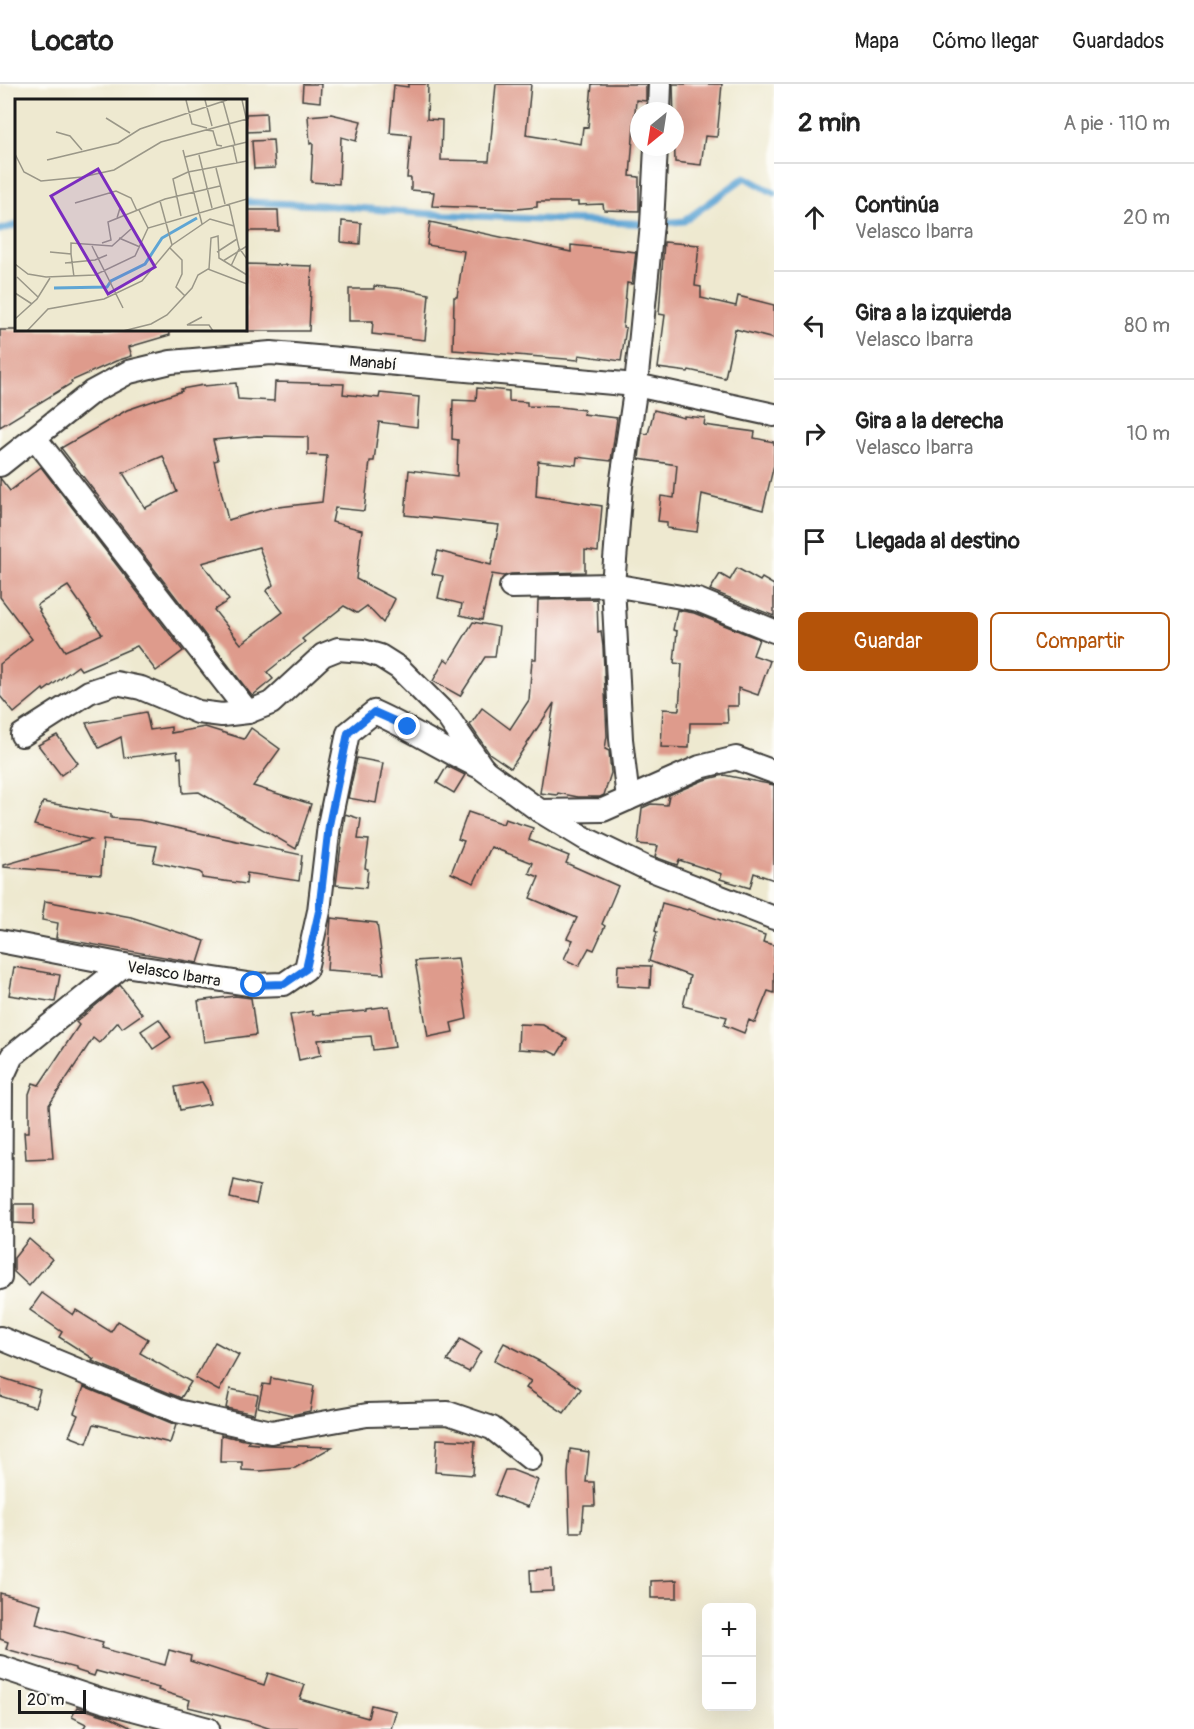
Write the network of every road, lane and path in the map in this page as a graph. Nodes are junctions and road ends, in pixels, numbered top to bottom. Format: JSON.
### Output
{"nodes":[{"id":1,"x":660,"y":84,"type":"edge"},
{"id":2,"x":659,"y":102,"type":"edge"},
{"id":3,"x":656,"y":156,"type":"edge"},
{"id":4,"x":636,"y":385,"type":"junction"},
{"id":5,"x":774,"y":415,"type":"edge"},
{"id":6,"x":35,"y":438,"type":"junction"},
{"id":7,"x":0,"y":465,"type":"edge"},
{"id":8,"x":613,"y":585,"type":"junction"},
{"id":9,"x":512,"y":587,"type":"dead end"},
{"id":10,"x":774,"y":631,"type":"edge"},
{"id":11,"x":248,"y":712,"type":"junction"},
{"id":12,"x":22,"y":735,"type":"dead end"},
{"id":13,"x":484,"y":770,"type":"junction"},
{"id":14,"x":774,"y":771,"type":"edge"},
{"id":15,"x":628,"y":799,"type":"junction"},
{"id":16,"x":540,"y":811,"type":"junction"},
{"id":17,"x":774,"y":918,"type":"edge"},
{"id":18,"x":0,"y":941,"type":"edge"},
{"id":19,"x":124,"y":965,"type":"junction"},
{"id":20,"x":0,"y":1278,"type":"edge"},
{"id":21,"x":0,"y":1338,"type":"edge"},
{"id":22,"x":531,"y":1459,"type":"dead end"},
{"id":23,"x":0,"y":1667,"type":"edge"},
{"id":24,"x":208,"y":1729,"type":"edge"}],
"edges":[{"from":1,"to":2,"type":"street"},
{"from":3,"to":4,"type":"street"},
{"from":4,"to":5,"type":"street","name":"Manabí"},
{"from":4,"to":6,"type":"street","name":"Manabí"},
{"from":4,"to":8,"type":"street"},
{"from":6,"to":7,"type":"street","name":"Manabí"},
{"from":6,"to":11,"type":"street"},
{"from":8,"to":9,"type":"street"},
{"from":8,"to":10,"type":"street"},
{"from":8,"to":15,"type":"street"},
{"from":11,"to":12,"type":"street"},
{"from":11,"to":13,"type":"street"},
{"from":13,"to":16,"type":"street"},
{"from":13,"to":19,"type":"street","name":"Velasco Ibarra"},
{"from":14,"to":15,"type":"street"},
{"from":15,"to":16,"type":"street"},
{"from":16,"to":17,"type":"street"},
{"from":18,"to":19,"type":"street","name":"Velasco Ibarra"},
{"from":19,"to":20,"type":"street"},
{"from":21,"to":22,"type":"street"},
{"from":23,"to":24,"type":"street"}]}
